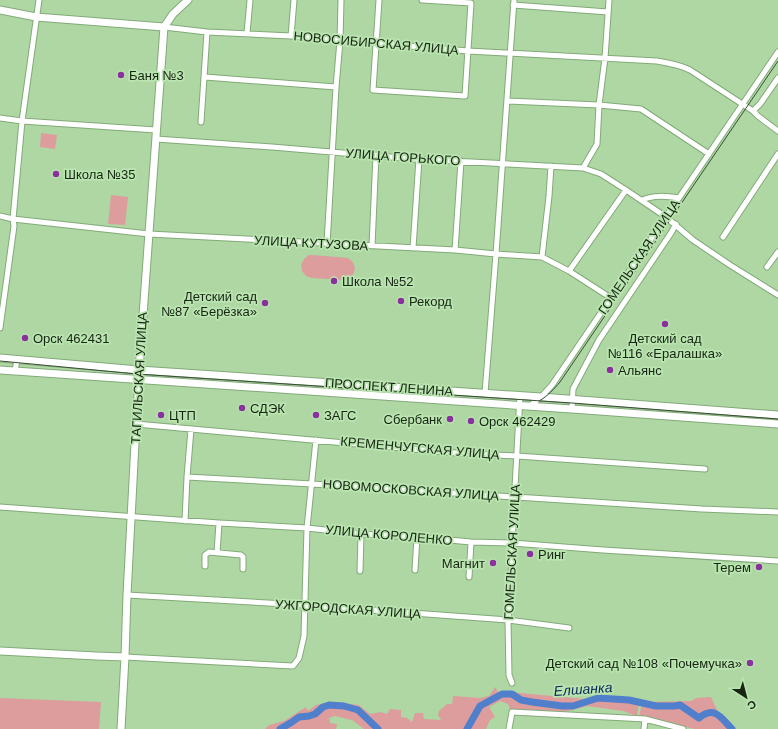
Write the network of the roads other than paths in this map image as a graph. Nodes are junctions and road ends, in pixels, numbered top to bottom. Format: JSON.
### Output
{"nodes":[{"id":1,"x":39,"y":0,"type":"edge"},
{"id":2,"x":188,"y":0,"type":"edge"},
{"id":3,"x":250,"y":0,"type":"edge"},
{"id":4,"x":294,"y":0,"type":"edge"},
{"id":5,"x":342,"y":0,"type":"edge"},
{"id":6,"x":379,"y":0,"type":"edge"},
{"id":7,"x":422,"y":0,"type":"edge"},
{"id":8,"x":609,"y":0,"type":"edge"},
{"id":9,"x":513,"y":3,"type":"edge"},
{"id":10,"x":0,"y":10,"type":"edge"},
{"id":11,"x":608,"y":12,"type":"junction"},
{"id":12,"x":36,"y":17,"type":"junction"},
{"id":13,"x":164,"y":27,"type":"junction"},
{"id":14,"x":208,"y":32,"type":"junction"},
{"id":15,"x":247,"y":33,"type":"junction"},
{"id":16,"x":291,"y":36,"type":"junction"},
{"id":17,"x":340,"y":40,"type":"junction"},
{"id":18,"x":376,"y":43,"type":"junction"},
{"id":19,"x":468,"y":51,"type":"junction"},
{"id":20,"x":778,"y":52,"type":"edge"},
{"id":21,"x":510,"y":53,"type":"junction"},
{"id":22,"x":605,"y":58,"type":"junction"},
{"id":23,"x":205,"y":77,"type":"junction"},
{"id":24,"x":778,"y":78,"type":"edge"},
{"id":25,"x":336,"y":87,"type":"junction"},
{"id":26,"x":507,"y":100,"type":"junction"},
{"id":27,"x":743,"y":104,"type":"junction"},
{"id":28,"x":599,"y":105,"type":"junction"},
{"id":29,"x":753,"y":111,"type":"junction"},
{"id":30,"x":0,"y":118,"type":"edge"},
{"id":31,"x":22,"y":121,"type":"junction"},
{"id":32,"x":201,"y":122,"type":"dead end"},
{"id":33,"x":156,"y":130,"type":"junction"},
{"id":34,"x":778,"y":131,"type":"edge"},
{"id":35,"x":156,"y":139,"type":"junction"},
{"id":36,"x":333,"y":152,"type":"junction"},
{"id":37,"x":709,"y":154,"type":"junction"},
{"id":38,"x":778,"y":154,"type":"edge"},
{"id":39,"x":376,"y":155,"type":"junction"},
{"id":40,"x":419,"y":159,"type":"junction"},
{"id":41,"x":461,"y":161,"type":"junction"},
{"id":42,"x":502,"y":164,"type":"junction"},
{"id":43,"x":551,"y":166,"type":"junction"},
{"id":44,"x":583,"y":168,"type":"junction"},
{"id":45,"x":626,"y":190,"type":"junction"},
{"id":46,"x":679,"y":198,"type":"junction"},
{"id":47,"x":642,"y":200,"type":"junction"},
{"id":48,"x":0,"y":216,"type":"edge"},
{"id":49,"x":666,"y":217,"type":"junction"},
{"id":50,"x":13,"y":219,"type":"junction"},
{"id":51,"x":676,"y":224,"type":"junction"},
{"id":52,"x":149,"y":234,"type":"junction"},
{"id":53,"x":723,"y":237,"type":"dead end"},
{"id":54,"x":328,"y":244,"type":"junction"},
{"id":55,"x":372,"y":246,"type":"junction"},
{"id":56,"x":413,"y":248,"type":"junction"},
{"id":57,"x":455,"y":250,"type":"junction"},
{"id":58,"x":778,"y":252,"type":"edge"},
{"id":59,"x":496,"y":254,"type":"junction"},
{"id":60,"x":542,"y":257,"type":"junction"},
{"id":61,"x":767,"y":268,"type":"dead end"},
{"id":62,"x":569,"y":271,"type":"junction"},
{"id":63,"x":778,"y":295,"type":"edge"},
{"id":64,"x":611,"y":298,"type":"junction"},
{"id":65,"x":0,"y":328,"type":"edge"},
{"id":66,"x":0,"y":358,"type":"edge"},
{"id":67,"x":16,"y":360,"type":"junction"},
{"id":68,"x":0,"y":370,"type":"edge"},
{"id":69,"x":139,"y":370,"type":"junction"},
{"id":70,"x":15,"y":371,"type":"junction"},
{"id":71,"x":206,"y":375,"type":"junction"},
{"id":72,"x":139,"y":380,"type":"junction"},
{"id":73,"x":274,"y":380,"type":"junction"},
{"id":74,"x":297,"y":381,"type":"junction"},
{"id":75,"x":206,"y":384,"type":"junction"},
{"id":76,"x":354,"y":384,"type":"junction"},
{"id":77,"x":273,"y":389,"type":"junction"},
{"id":78,"x":297,"y":390,"type":"junction"},
{"id":79,"x":440,"y":390,"type":"junction"},
{"id":80,"x":485,"y":393,"type":"junction"},
{"id":81,"x":353,"y":394,"type":"junction"},
{"id":82,"x":520,"y":396,"type":"junction"},
{"id":83,"x":541,"y":397,"type":"junction"},
{"id":84,"x":440,"y":400,"type":"junction"},
{"id":85,"x":572,"y":400,"type":"junction"},
{"id":86,"x":520,"y":405,"type":"junction"},
{"id":87,"x":530,"y":406,"type":"junction"},
{"id":88,"x":572,"y":409,"type":"junction"},
{"id":89,"x":709,"y":410,"type":"junction"},
{"id":90,"x":778,"y":415,"type":"edge"},
{"id":91,"x":708,"y":418,"type":"junction"},
{"id":92,"x":136,"y":424,"type":"junction"},
{"id":93,"x":778,"y":424,"type":"edge"},
{"id":94,"x":191,"y":429,"type":"junction"},
{"id":95,"x":316,"y":440,"type":"junction"},
{"id":96,"x":516,"y":456,"type":"junction"},
{"id":97,"x":704,"y":469,"type":"dead end"},
{"id":98,"x":187,"y":477,"type":"junction"},
{"id":99,"x":312,"y":484,"type":"junction"},
{"id":100,"x":514,"y":497,"type":"junction"},
{"id":101,"x":0,"y":507,"type":"edge"},
{"id":102,"x":778,"y":512,"type":"edge"},
{"id":103,"x":132,"y":516,"type":"junction"},
{"id":104,"x":185,"y":521,"type":"junction"},
{"id":105,"x":219,"y":523,"type":"junction"},
{"id":106,"x":307,"y":528,"type":"junction"},
{"id":107,"x":361,"y":534,"type":"junction"},
{"id":108,"x":417,"y":537,"type":"junction"},
{"id":109,"x":471,"y":542,"type":"junction"},
{"id":110,"x":512,"y":543,"type":"junction"},
{"id":111,"x":218,"y":553,"type":"junction"},
{"id":112,"x":778,"y":561,"type":"edge"},
{"id":113,"x":205,"y":566,"type":"dead end"},
{"id":114,"x":243,"y":569,"type":"dead end"},
{"id":115,"x":415,"y":570,"type":"dead end"},
{"id":116,"x":360,"y":571,"type":"dead end"},
{"id":117,"x":469,"y":577,"type":"dead end"},
{"id":118,"x":127,"y":595,"type":"junction"},
{"id":119,"x":304,"y":605,"type":"junction"},
{"id":120,"x":508,"y":620,"type":"junction"},
{"id":121,"x":569,"y":628,"type":"dead end"},
{"id":122,"x":0,"y":651,"type":"edge"},
{"id":123,"x":126,"y":657,"type":"junction"},
{"id":124,"x":512,"y":683,"type":"dead end"},
{"id":125,"x":645,"y":719,"type":"junction"},
{"id":126,"x":121,"y":729,"type":"edge"},
{"id":127,"x":509,"y":729,"type":"edge"},
{"id":128,"x":644,"y":729,"type":"edge"},
{"id":129,"x":683,"y":729,"type":"edge"}],
"edges":[{"from":1,"to":12,"type":"street"},
{"from":2,"to":13,"type":"main road"},
{"from":3,"to":15,"type":"street"},
{"from":4,"to":16,"type":"street"},
{"from":5,"to":17,"type":"street"},
{"from":6,"to":18,"type":"street"},
{"from":7,"to":19,"type":"street"},
{"from":8,"to":11,"type":"street"},
{"from":9,"to":11,"type":"street"},
{"from":9,"to":21,"type":"street"},
{"from":10,"to":12,"type":"main road","name":"НОВОСИБИРСКАЯ УЛИЦА"},
{"from":11,"to":22,"type":"street"},
{"from":12,"to":13,"type":"main road","name":"НОВОСИБИРСКАЯ УЛИЦА"},
{"from":12,"to":31,"type":"street"},
{"from":13,"to":14,"type":"street","name":"НОВОСИБИРСКАЯ УЛИЦА"},
{"from":13,"to":33,"type":"main road","name":"ТАГИЛЬСКАЯ УЛИЦА"},
{"from":14,"to":15,"type":"street","name":"НОВОСИБИРСКАЯ УЛИЦА"},
{"from":14,"to":23,"type":"street"},
{"from":15,"to":16,"type":"street","name":"НОВОСИБИРСКАЯ УЛИЦА"},
{"from":16,"to":17,"type":"street","name":"НОВОСИБИРСКАЯ УЛИЦА"},
{"from":17,"to":18,"type":"street","name":"НОВОСИБИРСКАЯ УЛИЦА"},
{"from":17,"to":25,"type":"street"},
{"from":18,"to":19,"type":"street","name":"НОВОСИБИРСКАЯ УЛИЦА"},
{"from":18,"to":19,"type":"street"},
{"from":19,"to":21,"type":"street","name":"НОВОСИБИРСКАЯ УЛИЦА"},
{"from":20,"to":27,"type":"street","name":"ГОМЕЛЬСКАЯ УЛИЦА"},
{"from":21,"to":22,"type":"street","name":"НОВОСИБИРСКАЯ УЛИЦА"},
{"from":21,"to":26,"type":"street"},
{"from":22,"to":27,"type":"street","name":"НОВОСИБИРСКАЯ УЛИЦА"},
{"from":22,"to":28,"type":"street"},
{"from":23,"to":25,"type":"street"},
{"from":23,"to":32,"type":"street"},
{"from":24,"to":29,"type":"street"},
{"from":25,"to":36,"type":"street"},
{"from":26,"to":28,"type":"street"},
{"from":26,"to":42,"type":"street"},
{"from":27,"to":29,"type":"street"},
{"from":27,"to":37,"type":"street","name":"ГОМЕЛЬСКАЯ УЛИЦА"},
{"from":28,"to":37,"type":"street"},
{"from":28,"to":44,"type":"street"},
{"from":29,"to":34,"type":"street"},
{"from":30,"to":31,"type":"street"},
{"from":31,"to":33,"type":"street"},
{"from":31,"to":50,"type":"street"},
{"from":33,"to":35,"type":"main road","name":"ТАГИЛЬСКАЯ УЛИЦА"},
{"from":35,"to":36,"type":"street","name":"УЛИЦА ГОРЬКОГО"},
{"from":35,"to":52,"type":"main road","name":"ТАГИЛЬСКАЯ УЛИЦА"},
{"from":36,"to":39,"type":"street","name":"УЛИЦА ГОРЬКОГО"},
{"from":36,"to":54,"type":"street"},
{"from":37,"to":46,"type":"street","name":"ГОМЕЛЬСКАЯ УЛИЦА"},
{"from":38,"to":53,"type":"street"},
{"from":39,"to":40,"type":"street","name":"УЛИЦА ГОРЬКОГО"},
{"from":39,"to":55,"type":"street"},
{"from":40,"to":41,"type":"street","name":"УЛИЦА ГОРЬКОГО"},
{"from":40,"to":56,"type":"street"},
{"from":41,"to":42,"type":"street","name":"УЛИЦА ГОРЬКОГО"},
{"from":41,"to":57,"type":"street"},
{"from":42,"to":43,"type":"street","name":"УЛИЦА ГОРЬКОГО"},
{"from":42,"to":59,"type":"street"},
{"from":43,"to":44,"type":"street","name":"УЛИЦА ГОРЬКОГО"},
{"from":43,"to":60,"type":"street"},
{"from":44,"to":45,"type":"street","name":"УЛИЦА ГОРЬКОГО"},
{"from":45,"to":47,"type":"street","name":"УЛИЦА ГОРЬКОГО"},
{"from":45,"to":62,"type":"street"},
{"from":46,"to":47,"type":"street"},
{"from":46,"to":49,"type":"street","name":"ГОМЕЛЬСКАЯ УЛИЦА"},
{"from":47,"to":49,"type":"street","name":"УЛИЦА ГОРЬКОГО"},
{"from":48,"to":50,"type":"street","name":"УЛИЦА КУТУЗОВА"},
{"from":49,"to":51,"type":"street","name":"УЛИЦА ГОРЬКОГО"},
{"from":49,"to":64,"type":"street","name":"ГОМЕЛЬСКАЯ УЛИЦА"},
{"from":50,"to":52,"type":"street","name":"УЛИЦА КУТУЗОВА"},
{"from":50,"to":65,"type":"street"},
{"from":51,"to":63,"type":"street","name":"УЛИЦА ГОРЬКОГО"},
{"from":51,"to":85,"type":"street","name":"ГОМЕЛЬСКАЯ УЛИЦА"},
{"from":52,"to":54,"type":"street","name":"УЛИЦА КУТУЗОВА"},
{"from":52,"to":69,"type":"main road","name":"ТАГИЛЬСКАЯ УЛИЦА"},
{"from":54,"to":55,"type":"street","name":"УЛИЦА КУТУЗОВА"},
{"from":55,"to":56,"type":"street","name":"УЛИЦА КУТУЗОВА"},
{"from":56,"to":57,"type":"street","name":"УЛИЦА КУТУЗОВА"},
{"from":57,"to":59,"type":"street","name":"УЛИЦА КУТУЗОВА"},
{"from":58,"to":61,"type":"street"},
{"from":59,"to":60,"type":"street","name":"УЛИЦА КУТУЗОВА"},
{"from":59,"to":80,"type":"street"},
{"from":60,"to":62,"type":"street","name":"УЛИЦА КУТУЗОВА"},
{"from":62,"to":64,"type":"street","name":"УЛИЦА КУТУЗОВА"},
{"from":64,"to":83,"type":"street","name":"ГОМЕЛЬСКАЯ УЛИЦА"},
{"from":66,"to":67,"type":"main road","name":"ПРОСПЕКТ ЛЕНИНА"},
{"from":67,"to":69,"type":"main road","name":"ПРОСПЕКТ ЛЕНИНА"},
{"from":67,"to":70,"type":"street"},
{"from":68,"to":70,"type":"main road","name":"ПРОСПЕКТ ЛЕНИНА"},
{"from":69,"to":71,"type":"main road","name":"ПРОСПЕКТ ЛЕНИНА"},
{"from":69,"to":72,"type":"main road","name":"ТАГИЛЬСКАЯ УЛИЦА"},
{"from":70,"to":72,"type":"main road","name":"ПРОСПЕКТ ЛЕНИНА"},
{"from":71,"to":73,"type":"main road","name":"ПРОСПЕКТ ЛЕНИНА"},
{"from":71,"to":75,"type":"street"},
{"from":72,"to":75,"type":"main road","name":"ПРОСПЕКТ ЛЕНИНА"},
{"from":72,"to":92,"type":"main road","name":"ТАГИЛЬСКАЯ УЛИЦА"},
{"from":73,"to":74,"type":"main road","name":"ПРОСПЕКТ ЛЕНИНА"},
{"from":73,"to":77,"type":"street"},
{"from":74,"to":76,"type":"main road","name":"ПРОСПЕКТ ЛЕНИНА"},
{"from":74,"to":78,"type":"street"},
{"from":75,"to":77,"type":"main road","name":"ПРОСПЕКТ ЛЕНИНА"},
{"from":76,"to":79,"type":"main road","name":"ПРОСПЕКТ ЛЕНИНА"},
{"from":76,"to":81,"type":"street"},
{"from":77,"to":78,"type":"main road","name":"ПРОСПЕКТ ЛЕНИНА"},
{"from":78,"to":81,"type":"main road","name":"ПРОСПЕКТ ЛЕНИНА"},
{"from":79,"to":80,"type":"main road","name":"ПРОСПЕКТ ЛЕНИНА"},
{"from":79,"to":84,"type":"street"},
{"from":80,"to":82,"type":"main road","name":"ПРОСПЕКТ ЛЕНИНА"},
{"from":81,"to":84,"type":"main road","name":"ПРОСПЕКТ ЛЕНИНА"},
{"from":82,"to":83,"type":"main road","name":"ПРОСПЕКТ ЛЕНИНА"},
{"from":82,"to":86,"type":"street","name":"ГОМЕЛЬСКАЯ УЛИЦА"},
{"from":83,"to":85,"type":"main road","name":"ПРОСПЕКТ ЛЕНИНА"},
{"from":83,"to":87,"type":"street","name":"ГОМЕЛЬСКАЯ УЛИЦА"},
{"from":84,"to":86,"type":"main road","name":"ПРОСПЕКТ ЛЕНИНА"},
{"from":85,"to":88,"type":"street","name":"ГОМЕЛЬСКАЯ УЛИЦА"},
{"from":85,"to":89,"type":"main road","name":"ПРОСПЕКТ ЛЕНИНА"},
{"from":86,"to":87,"type":"main road","name":"ПРОСПЕКТ ЛЕНИНА"},
{"from":86,"to":96,"type":"street","name":"ГОМЕЛЬСКАЯ УЛИЦА"},
{"from":87,"to":88,"type":"main road","name":"ПРОСПЕКТ ЛЕНИНА"},
{"from":88,"to":91,"type":"main road","name":"ПРОСПЕКТ ЛЕНИНА"},
{"from":89,"to":90,"type":"main road","name":"ПРОСПЕКТ ЛЕНИНА"},
{"from":89,"to":91,"type":"street"},
{"from":91,"to":93,"type":"main road","name":"ПРОСПЕКТ ЛЕНИНА"},
{"from":92,"to":94,"type":"street","name":"КРЕМЕНЧУГСКАЯ УЛИЦА"},
{"from":92,"to":103,"type":"main road","name":"ТАГИЛЬСКАЯ УЛИЦА"},
{"from":94,"to":95,"type":"street","name":"КРЕМЕНЧУГСКАЯ УЛИЦА"},
{"from":94,"to":98,"type":"street"},
{"from":95,"to":96,"type":"street","name":"КРЕМЕНЧУГСКАЯ УЛИЦА"},
{"from":95,"to":99,"type":"street"},
{"from":96,"to":97,"type":"street","name":"КРЕМЕНЧУГСКАЯ УЛИЦА"},
{"from":96,"to":100,"type":"street","name":"ГОМЕЛЬСКАЯ УЛИЦА"},
{"from":98,"to":99,"type":"street","name":"НОВОМОСКОВСКАЯ УЛИЦА"},
{"from":98,"to":104,"type":"street"},
{"from":99,"to":100,"type":"street","name":"НОВОМОСКОВСКАЯ УЛИЦА"},
{"from":99,"to":106,"type":"street"},
{"from":100,"to":102,"type":"street","name":"НОВОМОСКОВСКАЯ УЛИЦА"},
{"from":100,"to":110,"type":"street","name":"ГОМЕЛЬСКАЯ УЛИЦА"},
{"from":101,"to":103,"type":"street","name":"УЛИЦА КОРОЛЕНКО"},
{"from":103,"to":104,"type":"street","name":"УЛИЦА КОРОЛЕНКО"},
{"from":103,"to":118,"type":"main road","name":"ТАГИЛЬСКАЯ УЛИЦА"},
{"from":104,"to":105,"type":"street","name":"УЛИЦА КОРОЛЕНКО"},
{"from":105,"to":106,"type":"street","name":"УЛИЦА КОРОЛЕНКО"},
{"from":105,"to":111,"type":"street"},
{"from":106,"to":107,"type":"street","name":"УЛИЦА КОРОЛЕНКО"},
{"from":106,"to":119,"type":"street"},
{"from":107,"to":108,"type":"street","name":"УЛИЦА КОРОЛЕНКО"},
{"from":107,"to":116,"type":"street"},
{"from":108,"to":109,"type":"street","name":"УЛИЦА КОРОЛЕНКО"},
{"from":108,"to":115,"type":"street"},
{"from":109,"to":110,"type":"street","name":"УЛИЦА КОРОЛЕНКО"},
{"from":109,"to":117,"type":"street"},
{"from":110,"to":112,"type":"street","name":"УЛИЦА КОРОЛЕНКО"},
{"from":110,"to":120,"type":"street","name":"ГОМЕЛЬСКАЯ УЛИЦА"},
{"from":111,"to":113,"type":"street"},
{"from":111,"to":114,"type":"street"},
{"from":118,"to":119,"type":"street","name":"УЖГОРОДСКАЯ УЛИЦА"},
{"from":118,"to":123,"type":"main road","name":"ТАГИЛЬСКАЯ УЛИЦА"},
{"from":119,"to":120,"type":"street","name":"УЖГОРОДСКАЯ УЛИЦА"},
{"from":119,"to":123,"type":"street"},
{"from":120,"to":121,"type":"street","name":"УЖГОРОДСКАЯ УЛИЦА"},
{"from":120,"to":124,"type":"street","name":"ГОМЕЛЬСКАЯ УЛИЦА"},
{"from":122,"to":123,"type":"main road"},
{"from":123,"to":126,"type":"main road","name":"ТАГИЛЬСКАЯ УЛИЦА"},
{"from":125,"to":127,"type":"street"},
{"from":125,"to":128,"type":"street"},
{"from":125,"to":129,"type":"street"}]}
